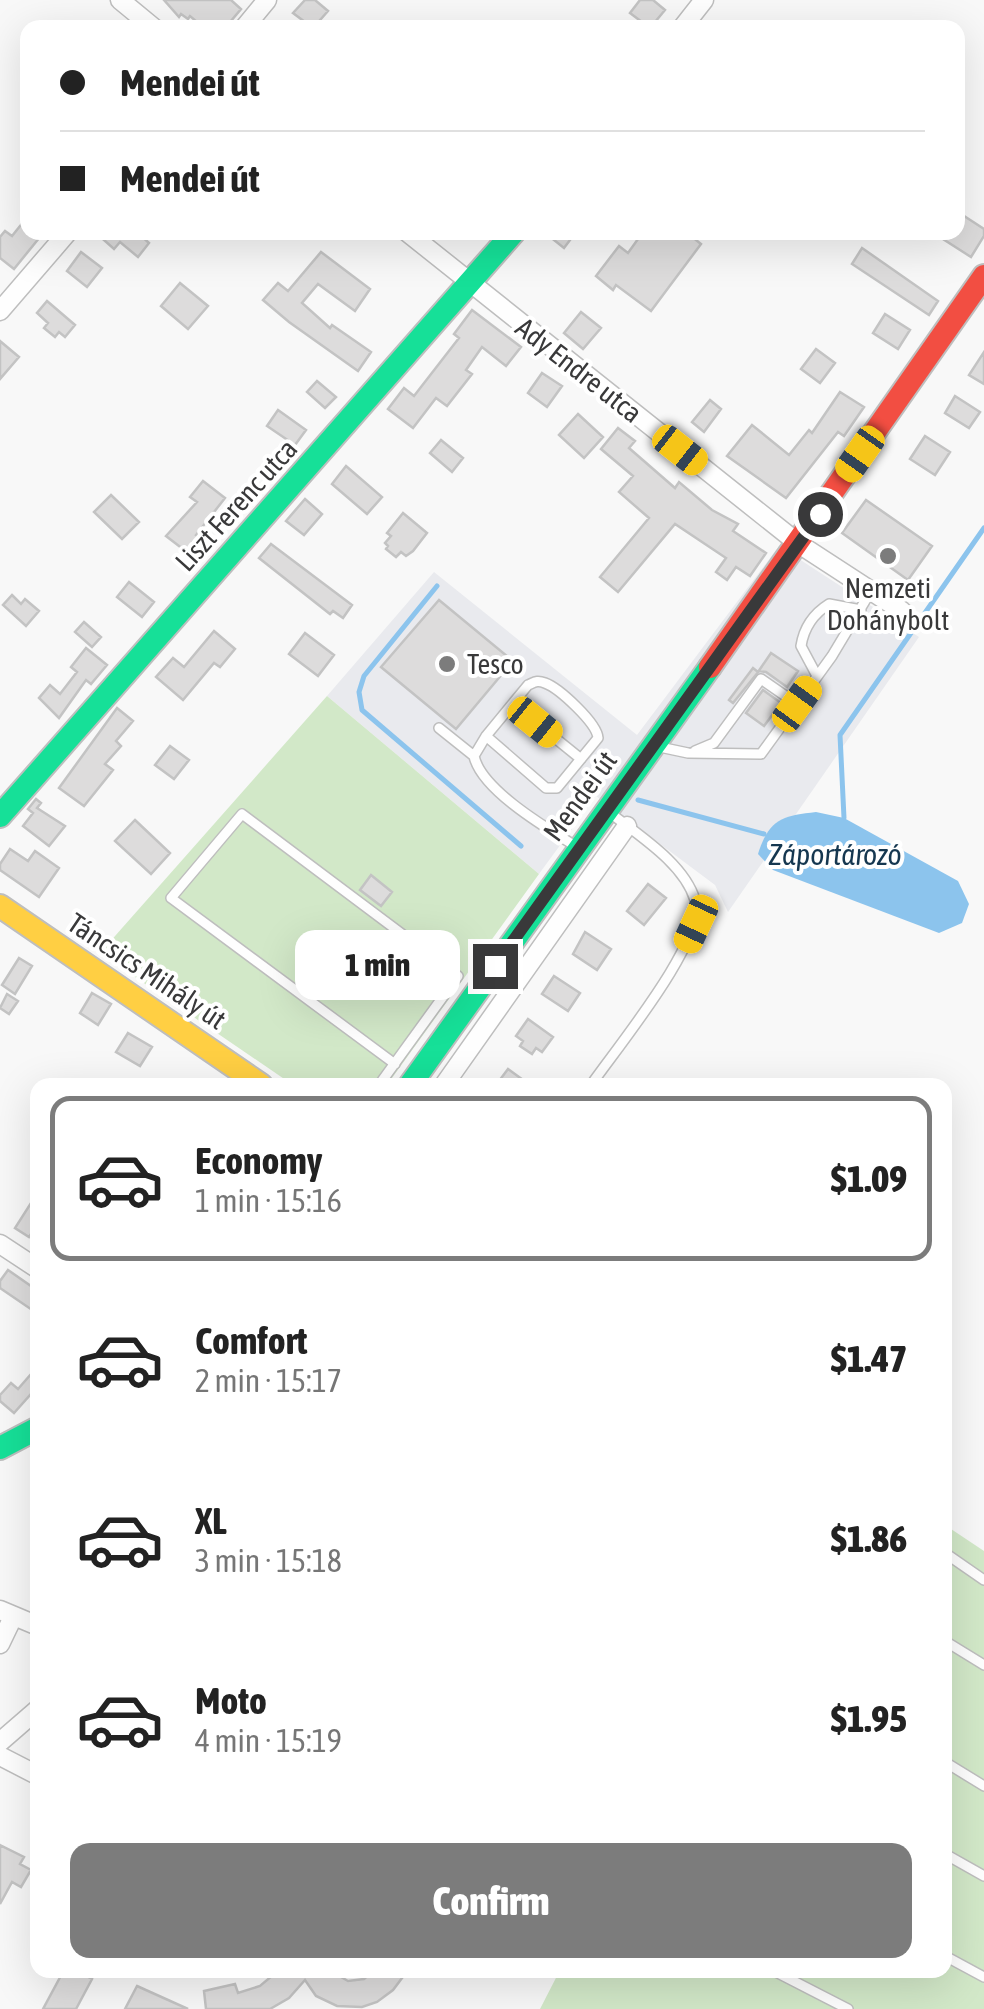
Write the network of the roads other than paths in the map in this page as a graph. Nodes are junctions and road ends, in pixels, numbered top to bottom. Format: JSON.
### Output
{"nodes":[{"id":1,"x":120,"y":0,"type":"edge"},
{"id":2,"x":267,"y":0,"type":"edge"},
{"id":3,"x":704,"y":0,"type":"edge"},
{"id":4,"x":144,"y":20,"type":"edge"},
{"id":5,"x":251,"y":20,"type":"edge"},
{"id":6,"x":688,"y":20,"type":"edge"},
{"id":7,"x":61,"y":240,"type":"edge"},
{"id":8,"x":417,"y":240,"type":"edge"},
{"id":9,"x":508,"y":240,"type":"edge"},
{"id":10,"x":984,"y":276,"type":"edge"},
{"id":11,"x":472,"y":285,"type":"junction"},
{"id":12,"x":0,"y":311,"type":"edge"},
{"id":13,"x":799,"y":544,"type":"junction"},
{"id":14,"x":872,"y":591,"type":"junction"},
{"id":15,"x":861,"y":610,"type":"junction"},
{"id":16,"x":902,"y":611,"type":"dead end"},
{"id":17,"x":817,"y":676,"type":"junction"},
{"id":18,"x":512,"y":704,"type":"junction"},
{"id":19,"x":797,"y":704,"type":"junction"},
{"id":20,"x":439,"y":728,"type":"dead end"},
{"id":21,"x":486,"y":736,"type":"junction"},
{"id":22,"x":653,"y":746,"type":"junction"},
{"id":23,"x":688,"y":753,"type":"junction"},
{"id":24,"x":474,"y":756,"type":"junction"},
{"id":25,"x":580,"y":759,"type":"junction"},
{"id":26,"x":607,"y":811,"type":"junction"},
{"id":27,"x":0,"y":816,"type":"edge"},
{"id":28,"x":627,"y":826,"type":"junction"},
{"id":29,"x":579,"y":848,"type":"junction"},
{"id":30,"x":0,"y":906,"type":"edge"},
{"id":31,"x":394,"y":1064,"type":"junction"},
{"id":32,"x":251,"y":1078,"type":"edge"},
{"id":33,"x":383,"y":1078,"type":"edge"},
{"id":34,"x":415,"y":1078,"type":"edge"},
{"id":35,"x":449,"y":1078,"type":"edge"},
{"id":36,"x":595,"y":1078,"type":"edge"},
{"id":37,"x":0,"y":1244,"type":"edge"},
{"id":38,"x":30,"y":1265,"type":"edge"},
{"id":39,"x":30,"y":1432,"type":"edge"},
{"id":40,"x":0,"y":1448,"type":"edge"},
{"id":41,"x":952,"y":1558,"type":"edge"},
{"id":42,"x":984,"y":1580,"type":"edge"},
{"id":43,"x":6,"y":1613,"type":"edge"},
{"id":44,"x":30,"y":1623,"type":"edge"},
{"id":45,"x":0,"y":1644,"type":"edge"},
{"id":46,"x":952,"y":1645,"type":"edge"},
{"id":47,"x":984,"y":1665,"type":"edge"},
{"id":48,"x":30,"y":1717,"type":"edge"},
{"id":49,"x":0,"y":1742,"type":"edge"},
{"id":50,"x":0,"y":1756,"type":"edge"},
{"id":51,"x":952,"y":1766,"type":"edge"},
{"id":52,"x":30,"y":1771,"type":"edge"},
{"id":53,"x":984,"y":1786,"type":"edge"},
{"id":54,"x":952,"y":1858,"type":"edge"},
{"id":55,"x":984,"y":1876,"type":"edge"},
{"id":56,"x":952,"y":1960,"type":"edge"},
{"id":57,"x":984,"y":1977,"type":"edge"},
{"id":58,"x":788,"y":1978,"type":"edge"},
{"id":59,"x":848,"y":2009,"type":"edge"}],
"edges":[{"from":1,"to":4,"type":"street"},
{"from":2,"to":5,"type":"street"},
{"from":3,"to":6,"type":"street"},
{"from":7,"to":12,"type":"street"},
{"from":8,"to":11,"type":"street","name":"Ady Endre utca"},
{"from":9,"to":11,"type":"street","name":"Liszt Ferenc utca"},
{"from":10,"to":13,"type":"street","name":"Mendei út"},
{"from":11,"to":13,"type":"street","name":"Ady Endre utca"},
{"from":11,"to":27,"type":"street","name":"Liszt Ferenc utca"},
{"from":13,"to":14,"type":"street"},
{"from":13,"to":22,"type":"street","name":"Mendei út"},
{"from":14,"to":15,"type":"lane"},
{"from":14,"to":16,"type":"street"},
{"from":15,"to":17,"type":"lane"},
{"from":15,"to":17,"type":"lane"},
{"from":17,"to":19,"type":"lane"},
{"from":18,"to":21,"type":"lane"},
{"from":18,"to":25,"type":"lane"},
{"from":18,"to":25,"type":"lane"},
{"from":19,"to":23,"type":"lane"},
{"from":19,"to":23,"type":"lane"},
{"from":20,"to":24,"type":"lane"},
{"from":21,"to":24,"type":"lane"},
{"from":21,"to":25,"type":"lane"},
{"from":22,"to":23,"type":"lane"},
{"from":22,"to":26,"type":"street","name":"Mendei út"},
{"from":24,"to":29,"type":"lane"},
{"from":26,"to":28,"type":"lane"},
{"from":26,"to":29,"type":"street","name":"Mendei út"},
{"from":28,"to":35,"type":"street","name":"Mendei út"},
{"from":28,"to":36,"type":"lane"},
{"from":29,"to":34,"type":"street","name":"Mendei út"},
{"from":30,"to":32,"type":"street","name":"Táncsics Mihály út"},
{"from":31,"to":31,"type":"lane"},
{"from":31,"to":33,"type":"lane"},
{"from":37,"to":38,"type":"street"},
{"from":39,"to":40,"type":"street"},
{"from":41,"to":42,"type":"lane"},
{"from":43,"to":44,"type":"street"},
{"from":43,"to":45,"type":"street"},
{"from":46,"to":47,"type":"lane"},
{"from":48,"to":49,"type":"street"},
{"from":50,"to":52,"type":"street"},
{"from":51,"to":53,"type":"lane"},
{"from":54,"to":55,"type":"lane"},
{"from":56,"to":57,"type":"lane"},
{"from":58,"to":59,"type":"lane"}]}
